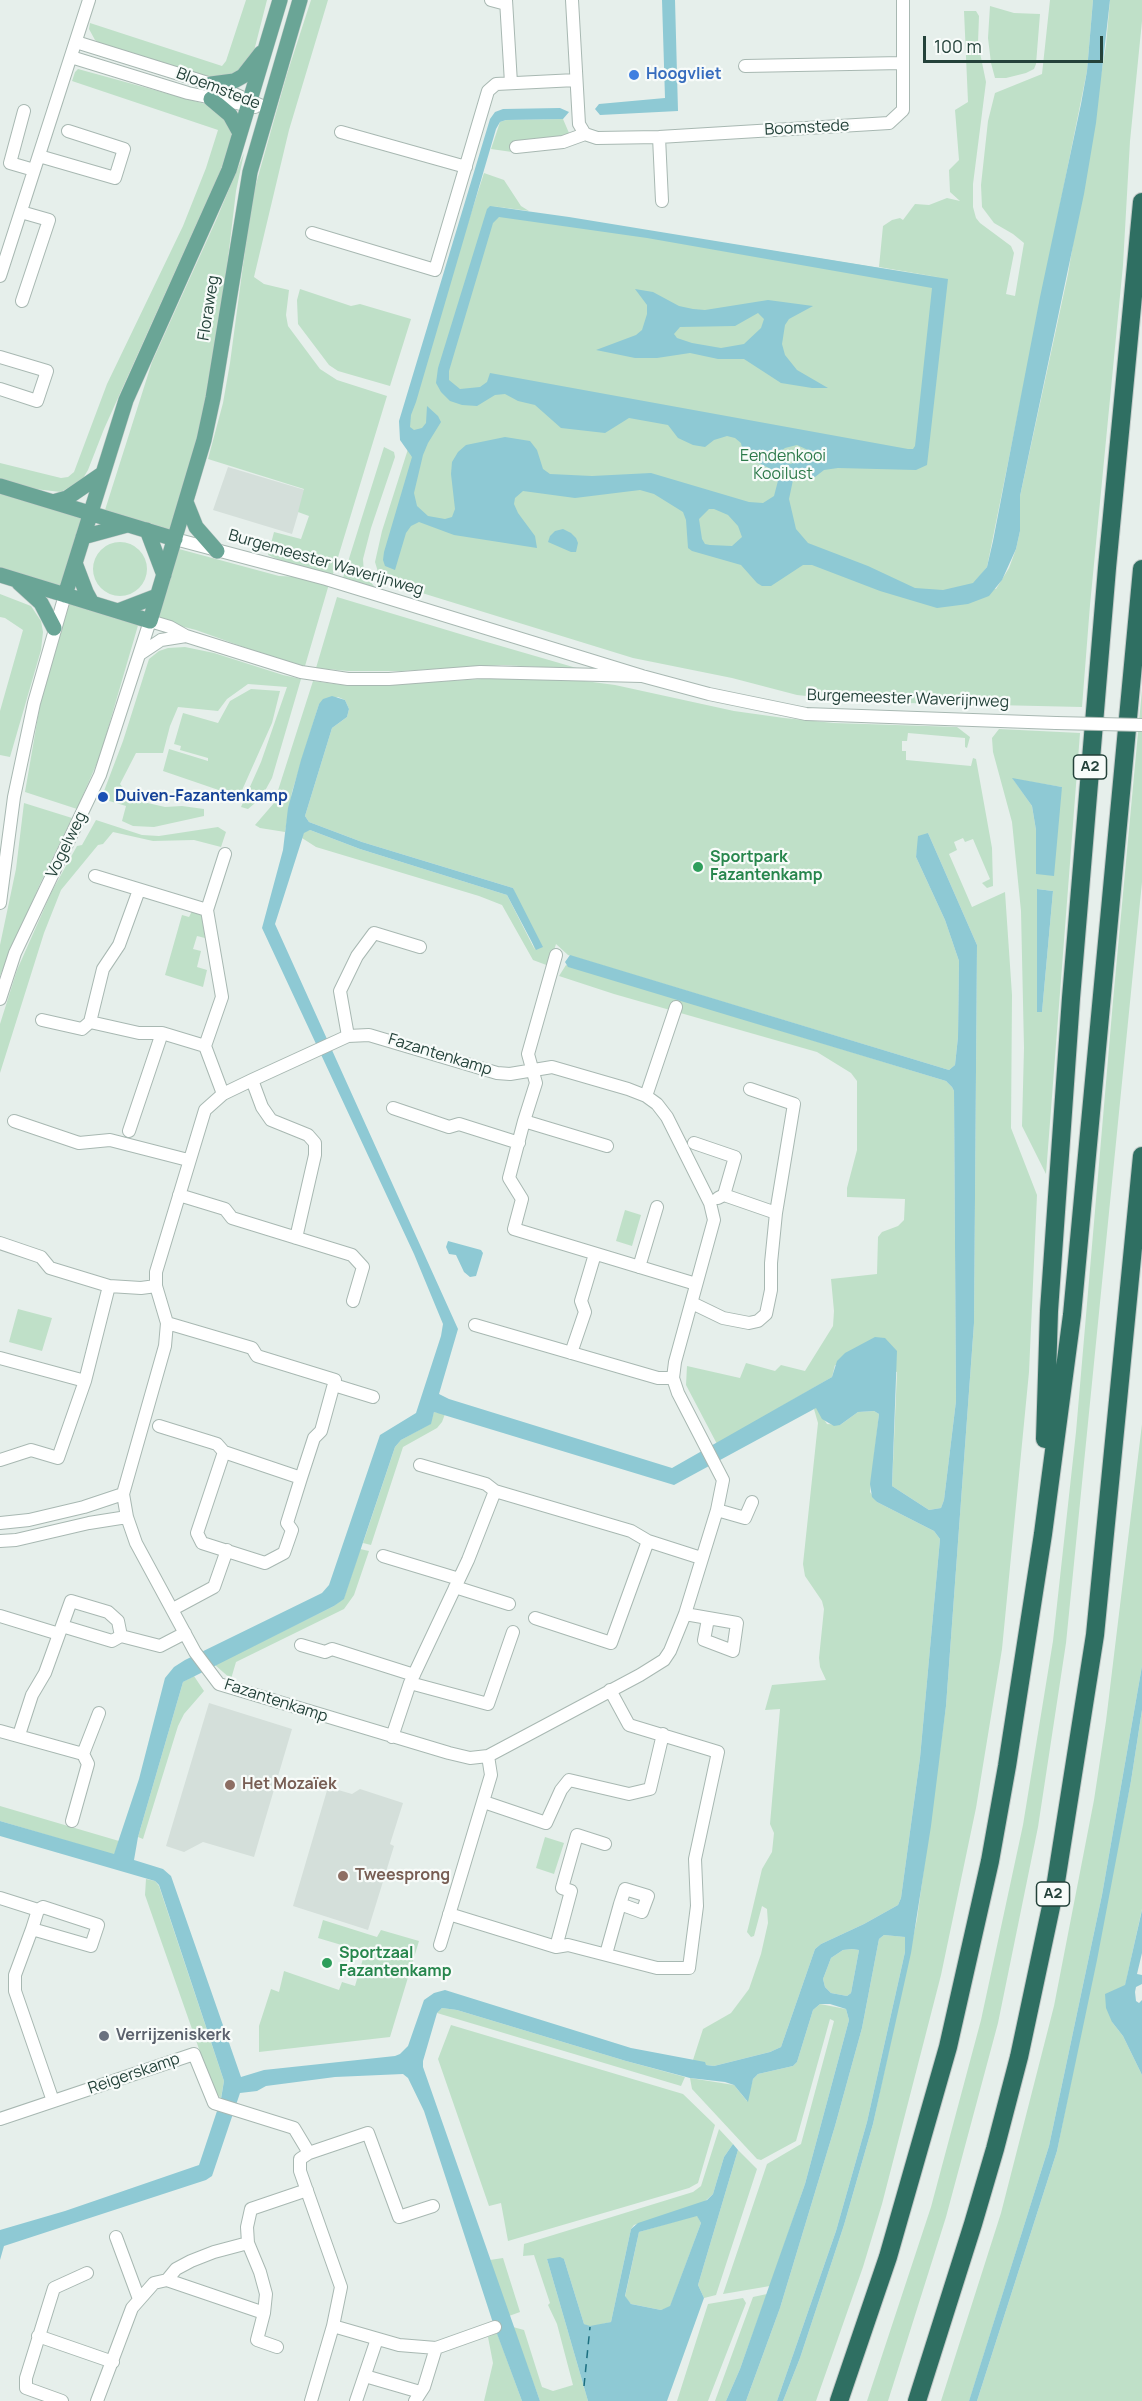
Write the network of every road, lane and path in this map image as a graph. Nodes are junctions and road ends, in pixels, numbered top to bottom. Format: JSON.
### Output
{"nodes":[{"id":1,"x":89,"y":0,"type":"edge"},
{"id":2,"x":280,"y":0,"type":"edge"},
{"id":3,"x":300,"y":0,"type":"edge"},
{"id":4,"x":491,"y":0,"type":"edge"},
{"id":5,"x":572,"y":0,"type":"edge"},
{"id":6,"x":903,"y":0,"type":"edge"},
{"id":7,"x":506,"y":2,"type":"edge"},
{"id":8,"x":76,"y":42,"type":"junction"},
{"id":9,"x":267,"y":46,"type":"junction"},
{"id":10,"x":71,"y":57,"type":"junction"},
{"id":11,"x":902,"y":63,"type":"junction"},
{"id":12,"x":745,"y":66,"type":"dead end"},
{"id":13,"x":576,"y":80,"type":"junction"},
{"id":14,"x":511,"y":83,"type":"junction"},
{"id":15,"x":211,"y":91,"type":"junction"},
{"id":16,"x":249,"y":103,"type":"junction"},
{"id":17,"x":268,"y":108,"type":"junction"},
{"id":18,"x":24,"y":111,"type":"dead end"},
{"id":19,"x":582,"y":129,"type":"junction"},
{"id":20,"x":68,"y":131,"type":"dead end"},
{"id":21,"x":341,"y":132,"type":"dead end"},
{"id":22,"x":240,"y":133,"type":"junction"},
{"id":23,"x":659,"y":137,"type":"junction"},
{"id":24,"x":516,"y":147,"type":"dead end"},
{"id":25,"x":39,"y":156,"type":"junction"},
{"id":26,"x":466,"y":167,"type":"junction"},
{"id":27,"x":34,"y":170,"type":"junction"},
{"id":28,"x":662,"y":201,"type":"dead end"},
{"id":29,"x":1142,"y":202,"type":"edge"},
{"id":30,"x":21,"y":212,"type":"junction"},
{"id":31,"x":312,"y":233,"type":"dead end"},
{"id":32,"x":0,"y":276,"type":"edge"},
{"id":33,"x":22,"y":302,"type":"dead end"},
{"id":34,"x":0,"y":357,"type":"edge"},
{"id":35,"x":0,"y":389,"type":"edge"},
{"id":36,"x":102,"y":474,"type":"junction"},
{"id":37,"x":0,"y":486,"type":"edge"},
{"id":38,"x":52,"y":502,"type":"junction"},
{"id":39,"x":186,"y":502,"type":"junction"},
{"id":40,"x":90,"y":513,"type":"junction"},
{"id":41,"x":127,"y":525,"type":"junction"},
{"id":42,"x":147,"y":530,"type":"junction"},
{"id":43,"x":83,"y":537,"type":"junction"},
{"id":44,"x":175,"y":539,"type":"junction"},
{"id":45,"x":217,"y":551,"type":"junction"},
{"id":46,"x":75,"y":563,"type":"junction"},
{"id":47,"x":1142,"y":569,"type":"edge"},
{"id":48,"x":164,"y":575,"type":"junction"},
{"id":49,"x":7,"y":577,"type":"edge"},
{"id":50,"x":65,"y":595,"type":"junction"},
{"id":51,"x":157,"y":596,"type":"junction"},
{"id":52,"x":93,"y":603,"type":"junction"},
{"id":53,"x":118,"y":611,"type":"junction"},
{"id":54,"x":150,"y":621,"type":"junction"},
{"id":55,"x":54,"y":628,"type":"junction"},
{"id":56,"x":186,"y":636,"type":"junction"},
{"id":57,"x":140,"y":654,"type":"junction"},
{"id":58,"x":642,"y":676,"type":"junction"},
{"id":59,"x":1142,"y":725,"type":"edge"},
{"id":60,"x":225,"y":854,"type":"dead end"},
{"id":61,"x":95,"y":876,"type":"dead end"},
{"id":62,"x":139,"y":890,"type":"junction"},
{"id":63,"x":0,"y":903,"type":"edge"},
{"id":64,"x":207,"y":910,"type":"junction"},
{"id":65,"x":420,"y":947,"type":"dead end"},
{"id":66,"x":556,"y":955,"type":"dead end"},
{"id":67,"x":0,"y":999,"type":"edge"},
{"id":68,"x":676,"y":1007,"type":"dead end"},
{"id":69,"x":42,"y":1020,"type":"dead end"},
{"id":70,"x":90,"y":1022,"type":"junction"},
{"id":71,"x":162,"y":1033,"type":"junction"},
{"id":72,"x":348,"y":1036,"type":"junction"},
{"id":73,"x":205,"y":1046,"type":"junction"},
{"id":74,"x":532,"y":1070,"type":"junction"},
{"id":75,"x":252,"y":1080,"type":"junction"},
{"id":76,"x":750,"y":1089,"type":"dead end"},
{"id":77,"x":223,"y":1094,"type":"junction"},
{"id":78,"x":646,"y":1096,"type":"junction"},
{"id":79,"x":393,"y":1108,"type":"dead end"},
{"id":80,"x":524,"y":1121,"type":"junction"},
{"id":81,"x":14,"y":1122,"type":"dead end"},
{"id":82,"x":129,"y":1131,"type":"dead end"},
{"id":83,"x":519,"y":1143,"type":"junction"},
{"id":84,"x":694,"y":1143,"type":"dead end"},
{"id":85,"x":607,"y":1146,"type":"dead end"},
{"id":86,"x":1142,"y":1156,"type":"edge"},
{"id":87,"x":188,"y":1160,"type":"junction"},
{"id":88,"x":179,"y":1195,"type":"junction"},
{"id":89,"x":724,"y":1195,"type":"junction"},
{"id":90,"x":710,"y":1203,"type":"junction"},
{"id":91,"x":657,"y":1207,"type":"dead end"},
{"id":92,"x":776,"y":1213,"type":"junction"},
{"id":93,"x":296,"y":1238,"type":"junction"},
{"id":94,"x":0,"y":1243,"type":"edge"},
{"id":95,"x":595,"y":1254,"type":"junction"},
{"id":96,"x":639,"y":1268,"type":"junction"},
{"id":97,"x":696,"y":1284,"type":"junction"},
{"id":98,"x":109,"y":1286,"type":"junction"},
{"id":99,"x":156,"y":1286,"type":"junction"},
{"id":100,"x":353,"y":1301,"type":"dead end"},
{"id":101,"x":692,"y":1303,"type":"junction"},
{"id":102,"x":167,"y":1323,"type":"junction"},
{"id":103,"x":475,"y":1325,"type":"dead end"},
{"id":104,"x":571,"y":1353,"type":"junction"},
{"id":105,"x":0,"y":1358,"type":"edge"},
{"id":106,"x":673,"y":1378,"type":"junction"},
{"id":107,"x":85,"y":1381,"type":"junction"},
{"id":108,"x":334,"y":1385,"type":"junction"},
{"id":109,"x":373,"y":1397,"type":"dead end"},
{"id":110,"x":159,"y":1426,"type":"dead end"},
{"id":111,"x":224,"y":1452,"type":"junction"},
{"id":112,"x":0,"y":1460,"type":"edge"},
{"id":113,"x":420,"y":1465,"type":"dead end"},
{"id":114,"x":301,"y":1478,"type":"junction"},
{"id":115,"x":495,"y":1491,"type":"junction"},
{"id":116,"x":123,"y":1494,"type":"junction"},
{"id":117,"x":752,"y":1502,"type":"dead end"},
{"id":118,"x":717,"y":1510,"type":"junction"},
{"id":119,"x":127,"y":1517,"type":"junction"},
{"id":120,"x":0,"y":1523,"type":"edge"},
{"id":121,"x":1043,"y":1534,"type":"junction"},
{"id":122,"x":0,"y":1541,"type":"edge"},
{"id":123,"x":648,"y":1541,"type":"junction"},
{"id":124,"x":227,"y":1550,"type":"junction"},
{"id":125,"x":383,"y":1556,"type":"dead end"},
{"id":126,"x":701,"y":1558,"type":"junction"},
{"id":127,"x":457,"y":1583,"type":"junction"},
{"id":128,"x":509,"y":1604,"type":"dead end"},
{"id":129,"x":172,"y":1609,"type":"junction"},
{"id":130,"x":685,"y":1614,"type":"junction"},
{"id":131,"x":0,"y":1616,"type":"edge"},
{"id":132,"x":535,"y":1618,"type":"dead end"},
{"id":133,"x":708,"y":1619,"type":"dead end"},
{"id":134,"x":61,"y":1630,"type":"junction"},
{"id":135,"x":513,"y":1632,"type":"dead end"},
{"id":136,"x":185,"y":1633,"type":"junction"},
{"id":137,"x":121,"y":1636,"type":"junction"},
{"id":138,"x":301,"y":1645,"type":"dead end"},
{"id":139,"x":412,"y":1679,"type":"junction"},
{"id":140,"x":610,"y":1690,"type":"junction"},
{"id":141,"x":99,"y":1713,"type":"dead end"},
{"id":142,"x":0,"y":1731,"type":"edge"},
{"id":143,"x":663,"y":1734,"type":"junction"},
{"id":144,"x":19,"y":1735,"type":"junction"},
{"id":145,"x":392,"y":1737,"type":"junction"},
{"id":146,"x":83,"y":1754,"type":"junction"},
{"id":147,"x":488,"y":1756,"type":"junction"},
{"id":148,"x":484,"y":1802,"type":"junction"},
{"id":149,"x":72,"y":1821,"type":"dead end"},
{"id":150,"x":605,"y":1844,"type":"dead end"},
{"id":151,"x":0,"y":1898,"type":"edge"},
{"id":152,"x":620,"y":1904,"type":"dead end"},
{"id":153,"x":38,"y":1910,"type":"junction"},
{"id":154,"x":64,"y":1914,"type":"junction"},
{"id":155,"x":449,"y":1914,"type":"junction"},
{"id":156,"x":32,"y":1929,"type":"junction"},
{"id":157,"x":59,"y":1936,"type":"junction"},
{"id":158,"x":440,"y":1945,"type":"dead end"},
{"id":159,"x":556,"y":1947,"type":"junction"},
{"id":160,"x":606,"y":1954,"type":"junction"},
{"id":161,"x":53,"y":2101,"type":"junction"},
{"id":162,"x":0,"y":2119,"type":"edge"},
{"id":163,"x":309,"y":2153,"type":"junction"},
{"id":164,"x":307,"y":2190,"type":"junction"},
{"id":165,"x":434,"y":2206,"type":"dead end"},
{"id":166,"x":116,"y":2237,"type":"dead end"},
{"id":167,"x":248,"y":2243,"type":"junction"},
{"id":168,"x":87,"y":2273,"type":"dead end"},
{"id":169,"x":167,"y":2280,"type":"junction"},
{"id":170,"x":139,"y":2299,"type":"junction"},
{"id":171,"x":264,"y":2313,"type":"junction"},
{"id":172,"x":333,"y":2326,"type":"junction"},
{"id":173,"x":495,"y":2327,"type":"dead end"},
{"id":174,"x":38,"y":2336,"type":"junction"},
{"id":175,"x":376,"y":2339,"type":"junction"},
{"id":176,"x":277,"y":2347,"type":"dead end"},
{"id":177,"x":436,"y":2348,"type":"junction"},
{"id":178,"x":113,"y":2362,"type":"junction"},
{"id":179,"x":365,"y":2376,"type":"junction"},
{"id":180,"x":417,"y":2396,"type":"edge"},
{"id":181,"x":62,"y":2401,"type":"edge"},
{"id":182,"x":97,"y":2401,"type":"edge"},
{"id":183,"x":310,"y":2401,"type":"edge"},
{"id":184,"x":356,"y":2401,"type":"edge"},
{"id":185,"x":839,"y":2401,"type":"edge"},
{"id":186,"x":917,"y":2401,"type":"edge"}],
"edges":[{"from":1,"to":8,"type":"street"},
{"from":2,"to":9,"type":"main road","name":"Floraweg"},
{"from":3,"to":17,"type":"main road","name":"Floraweg"},
{"from":4,"to":7,"type":"street"},
{"from":5,"to":13,"type":"street"},
{"from":6,"to":11,"type":"street","name":"Boomstede"},
{"from":7,"to":14,"type":"street"},
{"from":8,"to":10,"type":"street"},
{"from":8,"to":15,"type":"street","name":"Bloemstede"},
{"from":9,"to":15,"type":"main road"},
{"from":9,"to":16,"type":"main road","name":"Floraweg"},
{"from":10,"to":15,"type":"street","name":"Bloemstede"},
{"from":10,"to":25,"type":"street"},
{"from":11,"to":12,"type":"street"},
{"from":11,"to":23,"type":"street","name":"Boomstede"},
{"from":13,"to":14,"type":"street"},
{"from":13,"to":19,"type":"street"},
{"from":14,"to":26,"type":"street"},
{"from":15,"to":16,"type":"street","name":"Bloemstede"},
{"from":15,"to":22,"type":"main road"},
{"from":16,"to":17,"type":"street","name":"Bloemstede"},
{"from":16,"to":22,"type":"main road","name":"Floraweg"},
{"from":17,"to":39,"type":"main road","name":"Floraweg"},
{"from":18,"to":27,"type":"street"},
{"from":19,"to":23,"type":"street","name":"Boomstede"},
{"from":19,"to":24,"type":"street","name":"Boomstede"},
{"from":20,"to":25,"type":"street"},
{"from":21,"to":26,"type":"street"},
{"from":22,"to":36,"type":"main road","name":"Floraweg"},
{"from":23,"to":28,"type":"street"},
{"from":25,"to":27,"type":"street"},
{"from":26,"to":31,"type":"street"},
{"from":27,"to":30,"type":"street"},
{"from":29,"to":121,"type":"highway","number":"A2"},
{"from":30,"to":32,"type":"street"},
{"from":30,"to":33,"type":"street"},
{"from":34,"to":35,"type":"street"},
{"from":36,"to":38,"type":"main road"},
{"from":36,"to":40,"type":"main road","name":"Floraweg"},
{"from":37,"to":38,"type":"main road","name":"Burgemeester Waverijnweg"},
{"from":38,"to":40,"type":"main road","name":"Burgemeester Waverijnweg"},
{"from":39,"to":44,"type":"main road","name":"Floraweg"},
{"from":39,"to":45,"type":"main road"},
{"from":40,"to":41,"type":"main road","name":"Burgemeester Waverijnweg"},
{"from":40,"to":43,"type":"main road","name":"Floraweg"},
{"from":41,"to":42,"type":"main road","name":"Burgemeester Waverijnweg"},
{"from":41,"to":43,"type":"main road"},
{"from":42,"to":44,"type":"main road","name":"Burgemeester Waverijnweg"},
{"from":42,"to":48,"type":"main road"},
{"from":43,"to":46,"type":"main road","name":"Floraweg"},
{"from":44,"to":45,"type":"street","name":"Burgemeester Waverijnweg"},
{"from":44,"to":48,"type":"main road","name":"Floraweg"},
{"from":45,"to":58,"type":"street","name":"Burgemeester Waverijnweg"},
{"from":46,"to":50,"type":"main road","name":"Floraweg"},
{"from":46,"to":52,"type":"main road"},
{"from":47,"to":121,"type":"highway","number":"A2"},
{"from":48,"to":51,"type":"main road","name":"Floraweg"},
{"from":49,"to":50,"type":"main road","name":"Burgemeester Waverijnweg"},
{"from":49,"to":55,"type":"main road"},
{"from":50,"to":52,"type":"main road","name":"Burgemeester Waverijnweg"},
{"from":50,"to":55,"type":"street"},
{"from":51,"to":53,"type":"main road"},
{"from":51,"to":54,"type":"main road","name":"Floraweg"},
{"from":52,"to":53,"type":"main road","name":"Burgemeester Waverijnweg"},
{"from":53,"to":54,"type":"main road","name":"Burgemeester Waverijnweg"},
{"from":54,"to":56,"type":"street","name":"Burgemeester Waverijnweg"},
{"from":54,"to":57,"type":"street","name":"Vogelweg"},
{"from":55,"to":63,"type":"street"},
{"from":56,"to":57,"type":"street"},
{"from":56,"to":58,"type":"street","name":"Burgemeester Waverijnweg"},
{"from":57,"to":67,"type":"street","name":"Vogelweg"},
{"from":58,"to":59,"type":"street","name":"Burgemeester Waverijnweg","bridge":true},
{"from":60,"to":64,"type":"street"},
{"from":61,"to":62,"type":"street"},
{"from":62,"to":64,"type":"street"},
{"from":62,"to":70,"type":"street"},
{"from":64,"to":73,"type":"street"},
{"from":65,"to":72,"type":"street"},
{"from":66,"to":74,"type":"street"},
{"from":68,"to":78,"type":"street"},
{"from":69,"to":70,"type":"street"},
{"from":70,"to":71,"type":"street"},
{"from":71,"to":73,"type":"street"},
{"from":71,"to":82,"type":"street"},
{"from":72,"to":74,"type":"street","name":"Fazantenkamp"},
{"from":72,"to":75,"type":"street","name":"Fazantenkamp"},
{"from":73,"to":77,"type":"street"},
{"from":74,"to":78,"type":"street","name":"Fazantenkamp"},
{"from":74,"to":80,"type":"street"},
{"from":75,"to":77,"type":"street","name":"Fazantenkamp"},
{"from":75,"to":93,"type":"street"},
{"from":76,"to":92,"type":"street"},
{"from":77,"to":87,"type":"street","name":"Fazantenkamp"},
{"from":78,"to":90,"type":"street","name":"Fazantenkamp"},
{"from":79,"to":83,"type":"street"},
{"from":80,"to":83,"type":"street"},
{"from":80,"to":85,"type":"street"},
{"from":81,"to":87,"type":"street"},
{"from":83,"to":95,"type":"street"},
{"from":84,"to":89,"type":"street"},
{"from":86,"to":186,"type":"highway","number":"A2"},
{"from":87,"to":88,"type":"street","name":"Fazantenkamp"},
{"from":88,"to":93,"type":"street"},
{"from":88,"to":99,"type":"street","name":"Fazantenkamp"},
{"from":89,"to":90,"type":"street"},
{"from":89,"to":92,"type":"street"},
{"from":90,"to":97,"type":"street","name":"Fazantenkamp"},
{"from":91,"to":96,"type":"street"},
{"from":92,"to":101,"type":"street"},
{"from":93,"to":100,"type":"street"},
{"from":94,"to":98,"type":"street"},
{"from":95,"to":96,"type":"street"},
{"from":95,"to":104,"type":"street"},
{"from":96,"to":97,"type":"street"},
{"from":97,"to":101,"type":"street","name":"Fazantenkamp"},
{"from":98,"to":99,"type":"street"},
{"from":98,"to":107,"type":"street"},
{"from":99,"to":102,"type":"street","name":"Fazantenkamp"},
{"from":101,"to":106,"type":"street","name":"Fazantenkamp"},
{"from":102,"to":108,"type":"street"},
{"from":102,"to":116,"type":"street","name":"Fazantenkamp"},
{"from":103,"to":104,"type":"street"},
{"from":104,"to":106,"type":"street"},
{"from":105,"to":107,"type":"street"},
{"from":106,"to":118,"type":"street"},
{"from":107,"to":112,"type":"street"},
{"from":108,"to":109,"type":"street"},
{"from":108,"to":114,"type":"street"},
{"from":110,"to":111,"type":"street"},
{"from":111,"to":114,"type":"street"},
{"from":111,"to":124,"type":"street"},
{"from":113,"to":115,"type":"street"},
{"from":114,"to":124,"type":"street"},
{"from":115,"to":123,"type":"street"},
{"from":115,"to":127,"type":"street"},
{"from":116,"to":119,"type":"street","name":"Fazantenkamp"},
{"from":116,"to":120,"type":"street"},
{"from":117,"to":118,"type":"street"},
{"from":118,"to":126,"type":"street"},
{"from":119,"to":122,"type":"street"},
{"from":119,"to":129,"type":"street","name":"Fazantenkamp"},
{"from":121,"to":185,"type":"highway","number":"A2"},
{"from":123,"to":126,"type":"street"},
{"from":123,"to":132,"type":"street"},
{"from":124,"to":129,"type":"street"},
{"from":125,"to":127,"type":"street"},
{"from":126,"to":130,"type":"street"},
{"from":127,"to":128,"type":"street"},
{"from":127,"to":139,"type":"street"},
{"from":129,"to":136,"type":"street","name":"Fazantenkamp"},
{"from":130,"to":133,"type":"street"},
{"from":130,"to":140,"type":"street"},
{"from":131,"to":134,"type":"street"},
{"from":134,"to":137,"type":"street"},
{"from":134,"to":137,"type":"street"},
{"from":134,"to":144,"type":"street"},
{"from":135,"to":139,"type":"street"},
{"from":136,"to":137,"type":"street"},
{"from":136,"to":145,"type":"street","name":"Fazantenkamp"},
{"from":138,"to":139,"type":"street"},
{"from":139,"to":145,"type":"street"},
{"from":140,"to":143,"type":"street"},
{"from":140,"to":147,"type":"street"},
{"from":141,"to":146,"type":"street"},
{"from":142,"to":144,"type":"street"},
{"from":143,"to":148,"type":"street"},
{"from":143,"to":160,"type":"street"},
{"from":144,"to":146,"type":"street"},
{"from":145,"to":147,"type":"street","name":"Fazantenkamp"},
{"from":146,"to":149,"type":"street"},
{"from":147,"to":148,"type":"street"},
{"from":148,"to":155,"type":"street"},
{"from":150,"to":159,"type":"street"},
{"from":151,"to":153,"type":"street"},
{"from":152,"to":160,"type":"street"},
{"from":153,"to":154,"type":"street"},
{"from":153,"to":156,"type":"street"},
{"from":154,"to":157,"type":"street"},
{"from":154,"to":157,"type":"street"},
{"from":155,"to":158,"type":"street"},
{"from":155,"to":159,"type":"street"},
{"from":156,"to":157,"type":"street"},
{"from":156,"to":161,"type":"street"},
{"from":159,"to":160,"type":"street"},
{"from":161,"to":162,"type":"street","name":"Reigerskamp"},
{"from":161,"to":163,"type":"street","name":"Reigerskamp"},
{"from":163,"to":164,"type":"street"},
{"from":163,"to":165,"type":"street"},
{"from":164,"to":167,"type":"street"},
{"from":164,"to":172,"type":"street"},
{"from":166,"to":170,"type":"street"},
{"from":167,"to":169,"type":"street"},
{"from":167,"to":171,"type":"street"},
{"from":168,"to":174,"type":"street"},
{"from":169,"to":170,"type":"street"},
{"from":169,"to":171,"type":"street"},
{"from":170,"to":178,"type":"street"},
{"from":171,"to":176,"type":"street"},
{"from":172,"to":175,"type":"street"},
{"from":172,"to":183,"type":"street"},
{"from":173,"to":177,"type":"street"},
{"from":174,"to":178,"type":"street"},
{"from":174,"to":181,"type":"street"},
{"from":175,"to":177,"type":"street"},
{"from":175,"to":179,"type":"street"},
{"from":177,"to":180,"type":"street"},
{"from":178,"to":182,"type":"street"},
{"from":179,"to":180,"type":"street"},
{"from":179,"to":184,"type":"street"}]}
